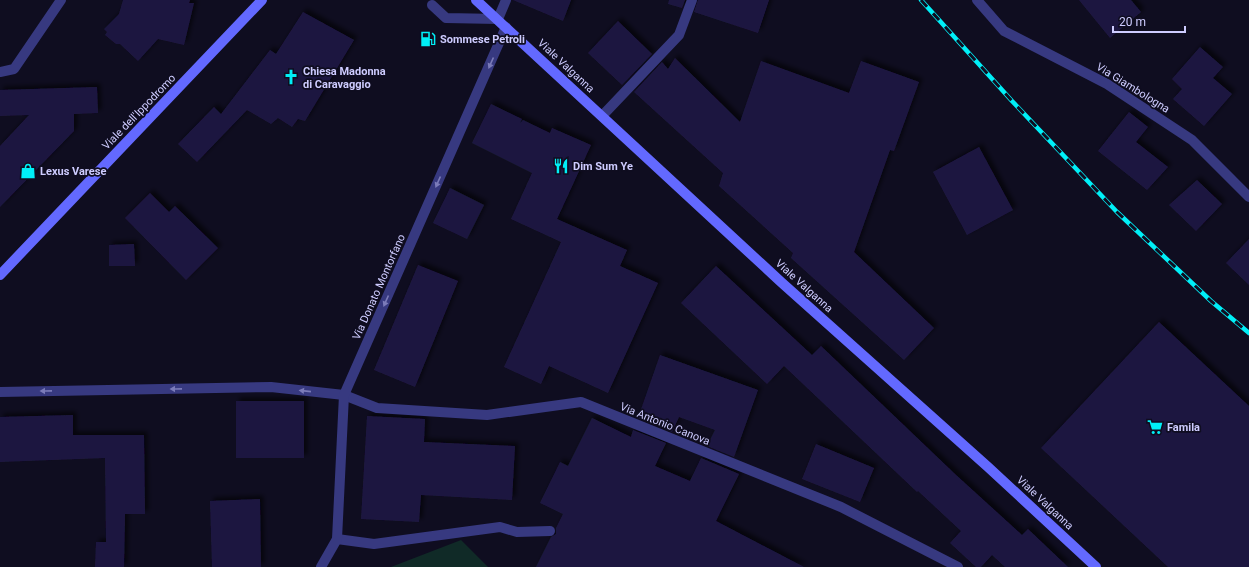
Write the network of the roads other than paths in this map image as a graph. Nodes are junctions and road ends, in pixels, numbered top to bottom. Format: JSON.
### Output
{"nodes":[{"id":1,"x":61,"y":0,"type":"edge"},
{"id":2,"x":262,"y":0,"type":"edge"},
{"id":3,"x":476,"y":0,"type":"edge"},
{"id":4,"x":506,"y":0,"type":"edge"},
{"id":5,"x":692,"y":0,"type":"edge"},
{"id":6,"x":977,"y":0,"type":"edge"},
{"id":7,"x":432,"y":5,"type":"dead end"},
{"id":8,"x":498,"y":19,"type":"junction"},
{"id":9,"x":506,"y":27,"type":"junction"},
{"id":10,"x":0,"y":72,"type":"edge"},
{"id":11,"x":602,"y":116,"type":"junction"},
{"id":12,"x":1249,"y":197,"type":"edge"},
{"id":13,"x":0,"y":275,"type":"edge"},
{"id":14,"x":0,"y":392,"type":"edge"},
{"id":15,"x":344,"y":395,"type":"junction"},
{"id":16,"x":550,"y":531,"type":"dead end"},
{"id":17,"x":337,"y":539,"type":"junction"},
{"id":18,"x":320,"y":567,"type":"edge"},
{"id":19,"x":958,"y":567,"type":"edge"},
{"id":20,"x":1096,"y":567,"type":"edge"}],
"edges":[{"from":1,"to":10,"type":"street"},
{"from":2,"to":13,"type":"main road","name":"Viale dell'Ippodromo"},
{"from":3,"to":8,"type":"main road","name":"Viale Valganna"},
{"from":4,"to":8,"type":"street"},
{"from":5,"to":11,"type":"street"},
{"from":6,"to":12,"type":"street","name":"Via Giambologna"},
{"from":7,"to":8,"type":"street"},
{"from":8,"to":9,"type":"main road","name":"Viale Valganna"},
{"from":9,"to":11,"type":"main road","name":"Viale Valganna"},
{"from":9,"to":15,"type":"street","name":"Via Donato Montorfano","one_way":true},
{"from":11,"to":20,"type":"main road","name":"Viale Valganna"},
{"from":15,"to":14,"type":"street","name":"Via Antonio Canova","one_way":true},
{"from":15,"to":17,"type":"street","name":"Via Donato Montorfano"},
{"from":15,"to":19,"type":"street","name":"Via Antonio Canova"},
{"from":16,"to":17,"type":"street"},
{"from":17,"to":18,"type":"street","name":"Via Donato Montorfano"}]}
